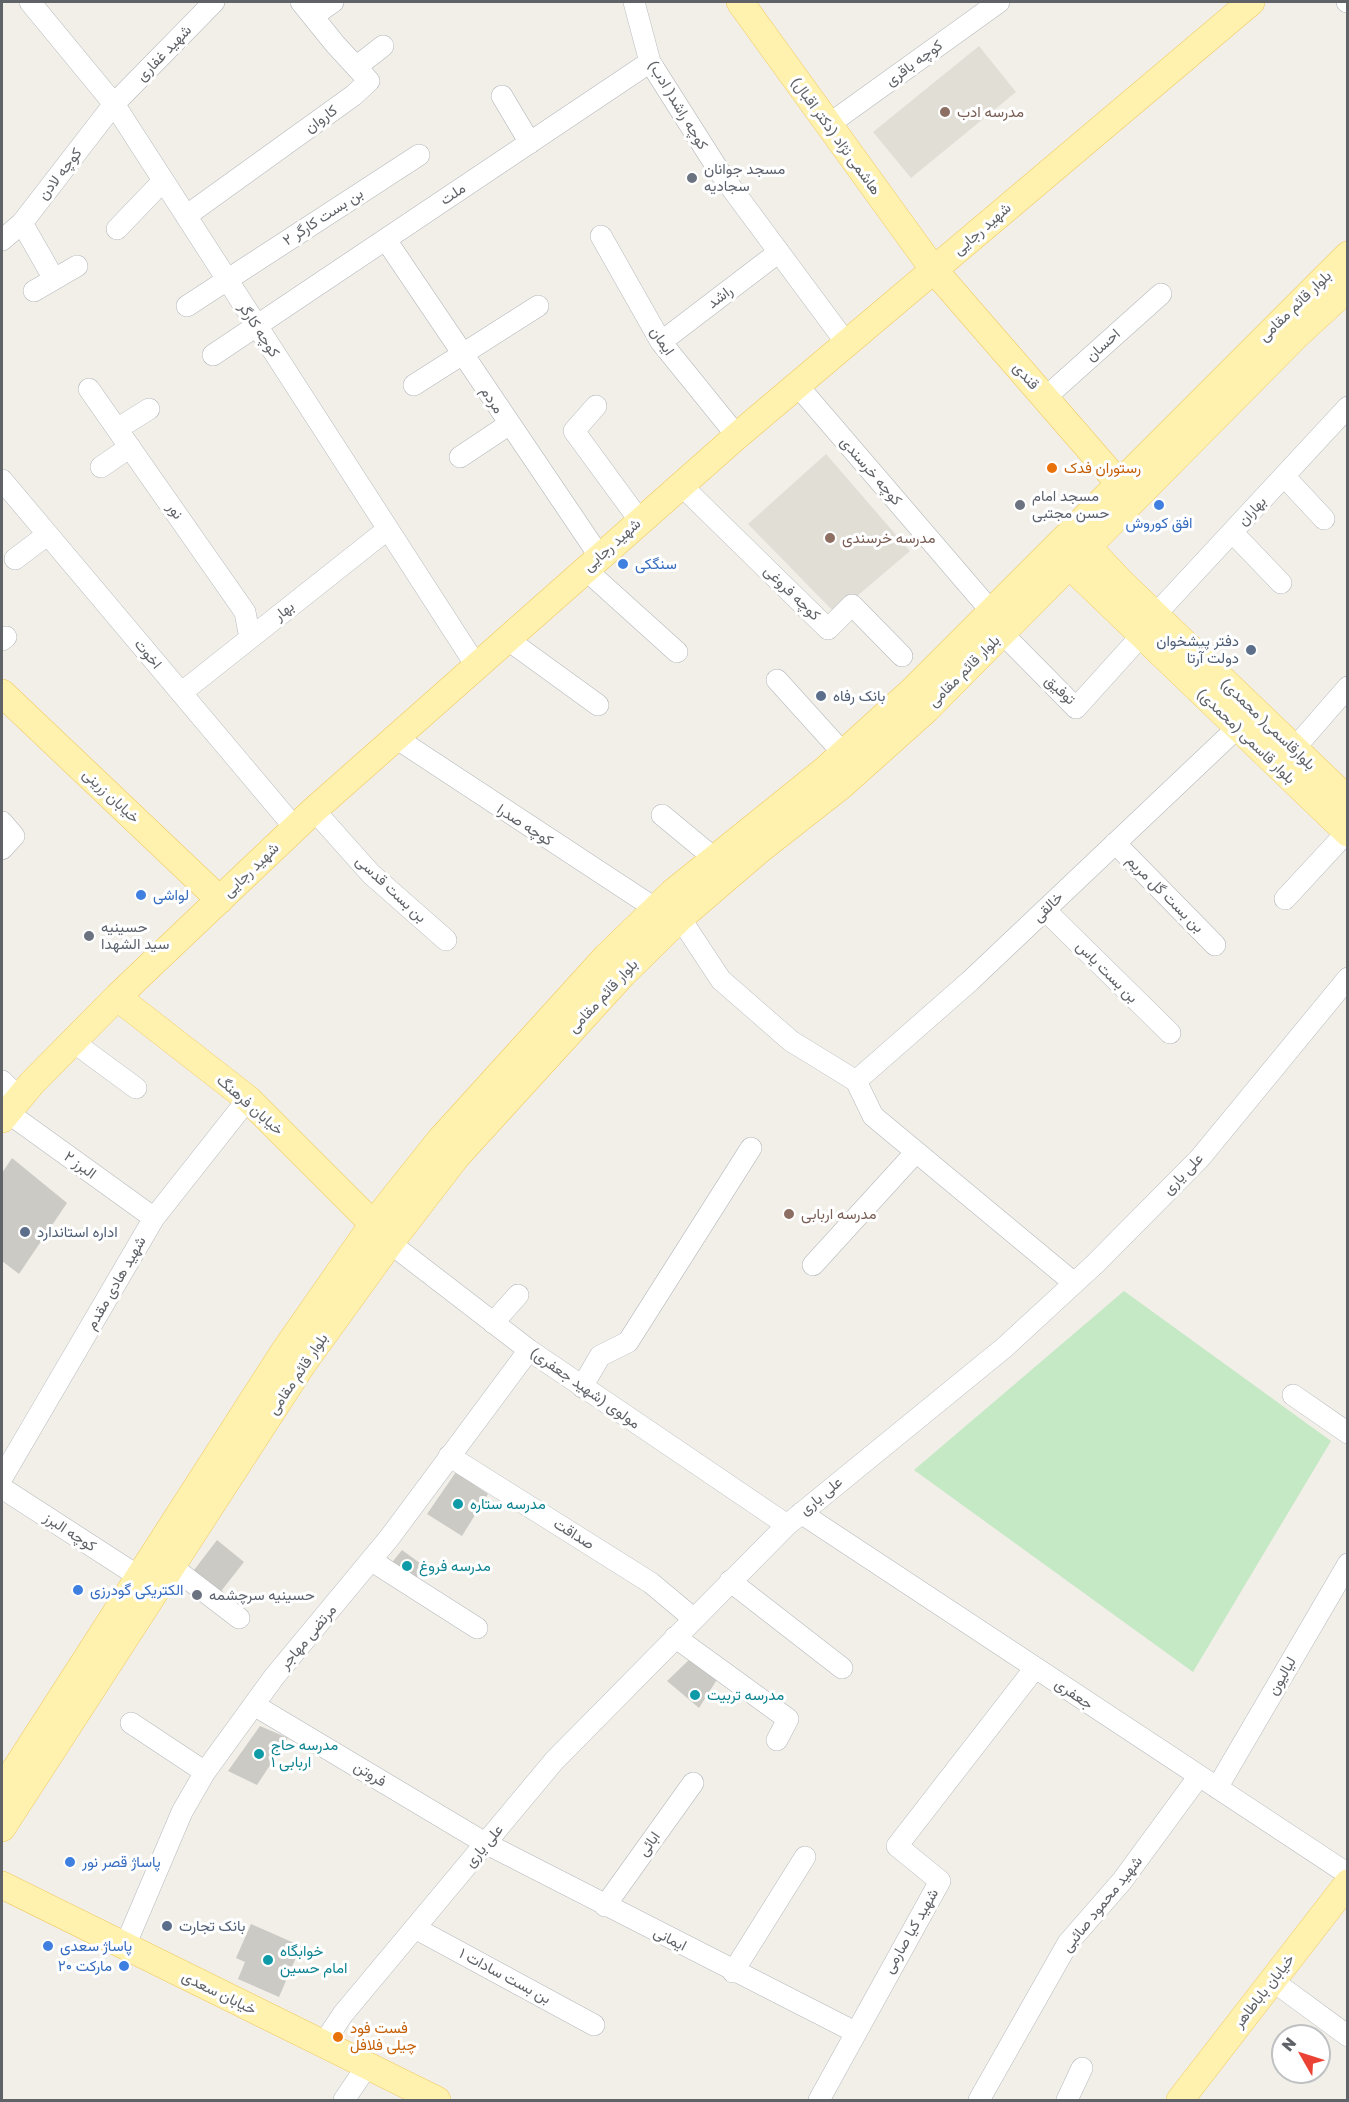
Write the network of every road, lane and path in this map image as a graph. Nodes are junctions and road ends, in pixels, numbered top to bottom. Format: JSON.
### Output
{"nodes":[{"id":1,"x":214,"y":2,"type":"edge"},
{"id":2,"x":333,"y":2,"type":"edge"},
{"id":3,"x":634,"y":2,"type":"edge"},
{"id":4,"x":740,"y":2,"type":"edge"},
{"id":5,"x":999,"y":2,"type":"edge"},
{"id":6,"x":33,"y":3,"type":"edge"},
{"id":7,"x":1244,"y":4,"type":"edge"},
{"id":8,"x":307,"y":9,"type":"edge"},
{"id":9,"x":383,"y":46,"type":"dead end"},
{"id":10,"x":650,"y":62,"type":"junction"},
{"id":11,"x":357,"y":67,"type":"junction"},
{"id":12,"x":502,"y":96,"type":"dead end"},
{"id":13,"x":114,"y":104,"type":"junction"},
{"id":14,"x":828,"y":125,"type":"junction"},
{"id":15,"x":530,"y":143,"type":"junction"},
{"id":16,"x":419,"y":155,"type":"dead end"},
{"id":17,"x":163,"y":182,"type":"junction"},
{"id":18,"x":186,"y":216,"type":"junction"},
{"id":19,"x":22,"y":223,"type":"junction"},
{"id":20,"x":117,"y":229,"type":"dead end"},
{"id":21,"x":601,"y":236,"type":"dead end"},
{"id":22,"x":2,"y":240,"type":"edge"},
{"id":23,"x":386,"y":240,"type":"junction"},
{"id":24,"x":779,"y":252,"type":"junction"},
{"id":25,"x":1347,"y":255,"type":"edge"},
{"id":26,"x":77,"y":266,"type":"dead end"},
{"id":27,"x":934,"y":270,"type":"junction"},
{"id":28,"x":54,"y":279,"type":"junction"},
{"id":29,"x":226,"y":279,"type":"junction"},
{"id":30,"x":1347,"y":288,"type":"edge"},
{"id":31,"x":34,"y":291,"type":"dead end"},
{"id":32,"x":1161,"y":294,"type":"dead end"},
{"id":33,"x":188,"y":306,"type":"dead end"},
{"id":34,"x":538,"y":306,"type":"dead end"},
{"id":35,"x":256,"y":326,"type":"junction"},
{"id":36,"x":1289,"y":327,"type":"junction"},
{"id":37,"x":661,"y":342,"type":"junction"},
{"id":38,"x":847,"y":344,"type":"junction"},
{"id":39,"x":461,"y":354,"type":"junction"},
{"id":40,"x":213,"y":355,"type":"dead end"},
{"id":41,"x":414,"y":385,"type":"dead end"},
{"id":42,"x":798,"y":386,"type":"junction"},
{"id":43,"x":89,"y":388,"type":"dead end"},
{"id":44,"x":1046,"y":397,"type":"junction"},
{"id":45,"x":596,"y":406,"type":"dead end"},
{"id":46,"x":1347,"y":408,"type":"edge"},
{"id":47,"x":149,"y":409,"type":"dead end"},
{"id":48,"x":508,"y":425,"type":"junction"},
{"id":49,"x":117,"y":429,"type":"junction"},
{"id":50,"x":737,"y":436,"type":"junction"},
{"id":51,"x":130,"y":447,"type":"junction"},
{"id":52,"x":460,"y":457,"type":"dead end"},
{"id":53,"x":101,"y":467,"type":"dead end"},
{"id":54,"x":1284,"y":476,"type":"junction"},
{"id":55,"x":2,"y":480,"type":"edge"},
{"id":56,"x":1118,"y":482,"type":"junction"},
{"id":57,"x":681,"y":485,"type":"junction"},
{"id":58,"x":1324,"y":519,"type":"dead end"},
{"id":59,"x":640,"y":520,"type":"junction"},
{"id":60,"x":388,"y":529,"type":"junction"},
{"id":61,"x":1232,"y":532,"type":"junction"},
{"id":62,"x":47,"y":535,"type":"junction"},
{"id":63,"x":1087,"y":546,"type":"junction"},
{"id":64,"x":15,"y":559,"type":"dead end"},
{"id":65,"x":593,"y":563,"type":"junction"},
{"id":66,"x":1068,"y":564,"type":"junction"},
{"id":67,"x":1281,"y":584,"type":"dead end"},
{"id":68,"x":1114,"y":592,"type":"junction"},
{"id":69,"x":1156,"y":614,"type":"junction"},
{"id":70,"x":996,"y":622,"type":"junction"},
{"id":71,"x":1141,"y":636,"type":"junction"},
{"id":72,"x":250,"y":638,"type":"junction"},
{"id":73,"x":507,"y":639,"type":"junction"},
{"id":74,"x":677,"y":652,"type":"dead end"},
{"id":75,"x":902,"y":656,"type":"dead end"},
{"id":76,"x":477,"y":667,"type":"junction"},
{"id":77,"x":777,"y":680,"type":"dead end"},
{"id":78,"x":1347,"y":687,"type":"edge"},
{"id":79,"x":2,"y":693,"type":"edge"},
{"id":80,"x":181,"y":693,"type":"junction"},
{"id":81,"x":597,"y":705,"type":"dead end"},
{"id":82,"x":1237,"y":728,"type":"junction"},
{"id":83,"x":396,"y":738,"type":"junction"},
{"id":84,"x":1293,"y":750,"type":"junction"},
{"id":85,"x":843,"y":753,"type":"junction"},
{"id":86,"x":1347,"y":800,"type":"edge"},
{"id":87,"x":314,"y":810,"type":"junction"},
{"id":88,"x":662,"y":815,"type":"dead end"},
{"id":89,"x":2,"y":822,"type":"edge"},
{"id":90,"x":295,"y":828,"type":"junction"},
{"id":91,"x":1347,"y":833,"type":"edge"},
{"id":92,"x":750,"y":843,"type":"junction"},
{"id":93,"x":1115,"y":843,"type":"junction"},
{"id":94,"x":2,"y":849,"type":"edge"},
{"id":95,"x":714,"y":858,"type":"junction"},
{"id":96,"x":1285,"y":899,"type":"dead end"},
{"id":97,"x":220,"y":900,"type":"junction"},
{"id":98,"x":1045,"y":910,"type":"junction"},
{"id":99,"x":668,"y":914,"type":"junction"},
{"id":100,"x":446,"y":940,"type":"dead end"},
{"id":101,"x":1215,"y":945,"type":"dead end"},
{"id":102,"x":1347,"y":978,"type":"edge"},
{"id":103,"x":117,"y":997,"type":"junction"},
{"id":104,"x":1170,"y":1034,"type":"dead end"},
{"id":105,"x":72,"y":1041,"type":"junction"},
{"id":106,"x":856,"y":1081,"type":"junction"},
{"id":107,"x":136,"y":1088,"type":"dead end"},
{"id":108,"x":248,"y":1100,"type":"junction"},
{"id":109,"x":7,"y":1103,"type":"edge"},
{"id":110,"x":751,"y":1148,"type":"dead end"},
{"id":111,"x":916,"y":1152,"type":"junction"},
{"id":112,"x":154,"y":1218,"type":"junction"},
{"id":113,"x":381,"y":1233,"type":"junction"},
{"id":114,"x":813,"y":1265,"type":"dead end"},
{"id":115,"x":1074,"y":1283,"type":"junction"},
{"id":116,"x":518,"y":1295,"type":"dead end"},
{"id":117,"x":493,"y":1323,"type":"junction"},
{"id":118,"x":529,"y":1350,"type":"junction"},
{"id":119,"x":582,"y":1387,"type":"junction"},
{"id":120,"x":274,"y":1388,"type":"junction"},
{"id":121,"x":1293,"y":1395,"type":"dead end"},
{"id":122,"x":1347,"y":1433,"type":"edge"},
{"id":123,"x":449,"y":1455,"type":"junction"},
{"id":124,"x":2,"y":1478,"type":"edge"},
{"id":125,"x":2,"y":1488,"type":"edge"},
{"id":126,"x":794,"y":1519,"type":"junction"},
{"id":127,"x":372,"y":1561,"type":"junction"},
{"id":128,"x":1347,"y":1564,"type":"edge"},
{"id":129,"x":171,"y":1566,"type":"junction"},
{"id":130,"x":138,"y":1576,"type":"junction"},
{"id":131,"x":730,"y":1581,"type":"junction"},
{"id":132,"x":239,"y":1618,"type":"dead end"},
{"id":133,"x":694,"y":1618,"type":"junction"},
{"id":134,"x":477,"y":1628,"type":"dead end"},
{"id":135,"x":675,"y":1637,"type":"junction"},
{"id":136,"x":842,"y":1668,"type":"dead end"},
{"id":137,"x":1035,"y":1668,"type":"junction"},
{"id":138,"x":254,"y":1705,"type":"junction"},
{"id":139,"x":131,"y":1723,"type":"dead end"},
{"id":140,"x":777,"y":1740,"type":"dead end"},
{"id":141,"x":205,"y":1772,"type":"junction"},
{"id":142,"x":1208,"y":1782,"type":"junction"},
{"id":143,"x":693,"y":1783,"type":"dead end"},
{"id":144,"x":2,"y":1790,"type":"edge"},
{"id":145,"x":2,"y":1828,"type":"edge"},
{"id":146,"x":486,"y":1844,"type":"junction"},
{"id":147,"x":805,"y":1857,"type":"dead end"},
{"id":148,"x":1347,"y":1874,"type":"edge"},
{"id":149,"x":1347,"y":1883,"type":"edge"},
{"id":150,"x":5,"y":1889,"type":"edge"},
{"id":151,"x":605,"y":1906,"type":"junction"},
{"id":152,"x":415,"y":1928,"type":"junction"},
{"id":153,"x":125,"y":1946,"type":"junction"},
{"id":154,"x":733,"y":1972,"type":"junction"},
{"id":155,"x":1273,"y":1981,"type":"junction"},
{"id":156,"x":594,"y":2025,"type":"dead end"},
{"id":157,"x":855,"y":2032,"type":"junction"},
{"id":158,"x":1347,"y":2036,"type":"edge"},
{"id":159,"x":322,"y":2044,"type":"junction"},
{"id":160,"x":367,"y":2066,"type":"junction"},
{"id":161,"x":1082,"y":2068,"type":"dead end"},
{"id":162,"x":345,"y":2100,"type":"edge"},
{"id":163,"x":437,"y":2100,"type":"edge"},
{"id":164,"x":819,"y":2100,"type":"edge"},
{"id":165,"x":978,"y":2100,"type":"edge"},
{"id":166,"x":1067,"y":2100,"type":"edge"},
{"id":167,"x":1180,"y":2100,"type":"edge"}],
"edges":[{"from":1,"to":13,"type":"street","name":"شهید غفاری"},
{"from":2,"to":8,"type":"street"},
{"from":3,"to":10,"type":"street","name":"کوچه راشد( ادب)"},
{"from":4,"to":14,"type":"main road","name":"هاشمی نژاد (دکتر اقبال)"},
{"from":5,"to":14,"type":"street","name":"کوچه باقری"},
{"from":6,"to":13,"type":"street","name":"کوچه کارگر"},
{"from":7,"to":27,"type":"main road","name":"شهید رجایی"},
{"from":8,"to":11,"type":"street"},
{"from":9,"to":11,"type":"street"},
{"from":10,"to":15,"type":"street","name":"ملت"},
{"from":10,"to":24,"type":"street","name":"کوچه راشد( ادب)"},
{"from":11,"to":18,"type":"street","name":"کاروان"},
{"from":12,"to":15,"type":"street"},
{"from":13,"to":17,"type":"street","name":"کوچه کارگر"},
{"from":13,"to":19,"type":"street","name":"کوچه لادن"},
{"from":14,"to":27,"type":"main road","name":"هاشمی نژاد (دکتر اقبال)"},
{"from":15,"to":23,"type":"street","name":"ملت"},
{"from":16,"to":29,"type":"street","name":"بن بست کارگر ۲"},
{"from":17,"to":18,"type":"street","name":"کوچه کارگر"},
{"from":17,"to":20,"type":"street"},
{"from":18,"to":29,"type":"street","name":"کوچه کارگر"},
{"from":19,"to":22,"type":"street","name":"کوچه لادن"},
{"from":19,"to":28,"type":"street"},
{"from":21,"to":37,"type":"street","name":"ایمان"},
{"from":23,"to":35,"type":"street","name":"ملت"},
{"from":23,"to":39,"type":"street","name":"مردم"},
{"from":24,"to":37,"type":"street","name":"راشد"},
{"from":24,"to":38,"type":"street","name":"کوچه راشد( ادب)"},
{"from":25,"to":36,"type":"main road","name":"بلوار قائم مقامی"},
{"from":26,"to":28,"type":"street"},
{"from":27,"to":38,"type":"main road","name":"شهید رجایی"},
{"from":27,"to":44,"type":"main road","name":"قندی"},
{"from":28,"to":31,"type":"street"},
{"from":29,"to":33,"type":"street","name":"بن بست کارگر ۲"},
{"from":29,"to":35,"type":"street","name":"کوچه کارگر"},
{"from":30,"to":36,"type":"main road","name":"بلوار قائم مقامی"},
{"from":32,"to":44,"type":"street","name":"احسان"},
{"from":34,"to":39,"type":"street"},
{"from":35,"to":40,"type":"street","name":"ملت"},
{"from":35,"to":60,"type":"street","name":"کوچه کارگر"},
{"from":36,"to":56,"type":"main road","name":"بلوار قائم مقامی"},
{"from":36,"to":63,"type":"main road","name":"بلوار قائم مقامی"},
{"from":37,"to":50,"type":"street","name":"ایمان"},
{"from":38,"to":42,"type":"main road","name":"شهید رجایی"},
{"from":39,"to":41,"type":"street"},
{"from":39,"to":48,"type":"street","name":"مردم"},
{"from":42,"to":50,"type":"main road","name":"شهید رجایی"},
{"from":42,"to":70,"type":"street","name":"کوچه خرسندی"},
{"from":43,"to":49,"type":"street","name":"نور"},
{"from":44,"to":56,"type":"main road","name":"قندی"},
{"from":45,"to":59,"type":"street"},
{"from":46,"to":54,"type":"street","name":"بهاران"},
{"from":47,"to":49,"type":"street"},
{"from":48,"to":52,"type":"street"},
{"from":48,"to":65,"type":"street","name":"مردم"},
{"from":49,"to":51,"type":"street","name":"نور"},
{"from":50,"to":57,"type":"main road","name":"شهید رجایی"},
{"from":51,"to":53,"type":"street"},
{"from":51,"to":72,"type":"street","name":"نور"},
{"from":54,"to":58,"type":"street"},
{"from":54,"to":61,"type":"street","name":"بهاران"},
{"from":55,"to":62,"type":"street","name":"اخوت"},
{"from":56,"to":70,"type":"main road","name":"بلوار قائم مقامی"},
{"from":57,"to":59,"type":"main road","name":"شهید رجایی"},
{"from":57,"to":75,"type":"street","name":"کوچه فروغی"},
{"from":59,"to":65,"type":"main road","name":"شهید رجایی"},
{"from":60,"to":72,"type":"street","name":"بهار"},
{"from":60,"to":76,"type":"street","name":"کوچه کارگر"},
{"from":61,"to":67,"type":"street"},
{"from":61,"to":69,"type":"street","name":"بهاران"},
{"from":62,"to":64,"type":"street"},
{"from":62,"to":80,"type":"street","name":"اخوت"},
{"from":63,"to":66,"type":"main road","name":"بلوار قائم مقامی"},
{"from":63,"to":68,"type":"main road","name":"بلوارقاسمی( محمدی)"},
{"from":65,"to":73,"type":"main road","name":"شهید رجایی"},
{"from":65,"to":74,"type":"street","name":"مردم"},
{"from":66,"to":68,"type":"main road","name":"بلوار قاسمی (محمدی)"},
{"from":66,"to":70,"type":"main road","name":"بلوار قائم مقامی"},
{"from":68,"to":69,"type":"main road","name":"بلوارقاسمی( محمدی)"},
{"from":68,"to":71,"type":"main road","name":"بلوار قاسمی (محمدی)"},
{"from":69,"to":84,"type":"main road","name":"بلوارقاسمی( محمدی)"},
{"from":70,"to":71,"type":"street","name":"توفیق"},
{"from":70,"to":85,"type":"main road","name":"بلوار قائم مقامی"},
{"from":70,"to":92,"type":"main road","name":"بلوار قائم مقامی"},
{"from":71,"to":82,"type":"main road","name":"بلوار قاسمی (محمدی)"},
{"from":72,"to":80,"type":"street","name":"بهار"},
{"from":73,"to":76,"type":"main road","name":"شهید رجایی"},
{"from":73,"to":81,"type":"street"},
{"from":76,"to":83,"type":"main road","name":"شهید رجایی"},
{"from":77,"to":85,"type":"street"},
{"from":78,"to":84,"type":"street"},
{"from":79,"to":97,"type":"main road","name":"خیابان زرینی"},
{"from":80,"to":90,"type":"street","name":"اخوت"},
{"from":82,"to":91,"type":"main road","name":"بلوار قاسمی (محمدی)"},
{"from":82,"to":93,"type":"street","name":"خالقی"},
{"from":83,"to":87,"type":"main road","name":"شهید رجایی"},
{"from":83,"to":99,"type":"street","name":"کوچه صدرا"},
{"from":84,"to":86,"type":"main road","name":"بلوارقاسمی( محمدی)"},
{"from":85,"to":92,"type":"main road","name":"بلوار قائم مقامی"},
{"from":87,"to":90,"type":"main road","name":"شهید رجایی"},
{"from":87,"to":100,"type":"street","name":"بن بست قدسی"},
{"from":88,"to":95,"type":"street"},
{"from":89,"to":94,"type":"street"},
{"from":90,"to":97,"type":"main road","name":"شهید رجایی"},
{"from":91,"to":96,"type":"street"},
{"from":92,"to":95,"type":"main road","name":"بلوار قائم مقامی"},
{"from":92,"to":99,"type":"main road","name":"بلوار قائم مقامی"},
{"from":93,"to":98,"type":"street","name":"خالقی"},
{"from":93,"to":101,"type":"street","name":"بن بست گل مریم"},
{"from":95,"to":99,"type":"main road","name":"بلوار قائم مقامی"},
{"from":97,"to":103,"type":"main road","name":"شهید رجایی"},
{"from":98,"to":104,"type":"street","name":"بن بست یاس"},
{"from":98,"to":106,"type":"street","name":"خالقی"},
{"from":99,"to":106,"type":"street"},
{"from":99,"to":113,"type":"main road","name":"بلوار قائم مقامی"},
{"from":102,"to":115,"type":"street","name":"علی یاری"},
{"from":103,"to":105,"type":"main road","name":"شهید رجایی"},
{"from":103,"to":108,"type":"main road","name":"خیابان فرهنگ"},
{"from":105,"to":107,"type":"street"},
{"from":105,"to":109,"type":"main road","name":"شهید رجایی"},
{"from":106,"to":111,"type":"street"},
{"from":108,"to":112,"type":"street","name":"شهید هادی مقدم"},
{"from":108,"to":113,"type":"main road","name":"خیابان فرهنگ"},
{"from":109,"to":112,"type":"street","name":"البرز ۲"},
{"from":110,"to":119,"type":"street"},
{"from":111,"to":114,"type":"street"},
{"from":111,"to":115,"type":"street"},
{"from":112,"to":124,"type":"street","name":"شهید هادی مقدم"},
{"from":113,"to":117,"type":"street","name":"مولوی (شهید جعفری)"},
{"from":113,"to":120,"type":"main road","name":"بلوار قائم مقامی"},
{"from":115,"to":126,"type":"street","name":"علی یاری"},
{"from":116,"to":117,"type":"street"},
{"from":117,"to":118,"type":"street","name":"مولوی (شهید جعفری)"},
{"from":118,"to":119,"type":"street","name":"مولوی (شهید جعفری)"},
{"from":118,"to":123,"type":"street","name":"مرتضی مهاجر"},
{"from":119,"to":126,"type":"street","name":"مولوی (شهید جعفری)"},
{"from":120,"to":129,"type":"main road","name":"بلوار قائم مقامی"},
{"from":120,"to":130,"type":"main road","name":"بلوار قائم مقامی"},
{"from":121,"to":122,"type":"street"},
{"from":123,"to":127,"type":"street","name":"مرتضی مهاجر"},
{"from":123,"to":133,"type":"street","name":"صداقت"},
{"from":125,"to":130,"type":"street","name":"کوچه البرز"},
{"from":126,"to":131,"type":"street","name":"علی یاری"},
{"from":126,"to":137,"type":"street","name":"جعفری"},
{"from":127,"to":134,"type":"street"},
{"from":127,"to":138,"type":"street","name":"مرتضی مهاجر"},
{"from":128,"to":142,"type":"street","name":"لیالیون"},
{"from":129,"to":132,"type":"street"},
{"from":129,"to":145,"type":"main road","name":"بلوار قائم مقامی"},
{"from":130,"to":144,"type":"main road","name":"بلوار قائم مقامی"},
{"from":131,"to":133,"type":"street","name":"علی یاری"},
{"from":131,"to":136,"type":"street"},
{"from":133,"to":135,"type":"street","name":"علی یاری"},
{"from":135,"to":140,"type":"street"},
{"from":135,"to":146,"type":"street","name":"علی یاری"},
{"from":137,"to":142,"type":"street","name":"جعفری"},
{"from":137,"to":157,"type":"street","name":"شهید کیا صارمی"},
{"from":138,"to":141,"type":"street","name":"مرتضی مهاجر"},
{"from":138,"to":146,"type":"street","name":"فروتن"},
{"from":139,"to":141,"type":"street"},
{"from":141,"to":153,"type":"street","name":"مرتضی مهاجر"},
{"from":142,"to":148,"type":"street","name":"جعفری"},
{"from":142,"to":165,"type":"street","name":"شهید محمود صائبی"},
{"from":143,"to":151,"type":"street","name":"ابائی"},
{"from":146,"to":151,"type":"street","name":"ایمانی"},
{"from":146,"to":152,"type":"street","name":"علی یاری"},
{"from":147,"to":154,"type":"street"},
{"from":149,"to":155,"type":"main road","name":"خیابان باباطاهر"},
{"from":150,"to":153,"type":"main road","name":"خیابان سعدی"},
{"from":151,"to":154,"type":"street","name":"ایمانی"},
{"from":152,"to":156,"type":"street","name":"بن بست سادات ۱"},
{"from":152,"to":159,"type":"street","name":"علی یاری"},
{"from":153,"to":159,"type":"main road","name":"خیابان سعدی"},
{"from":154,"to":157,"type":"street","name":"ایمانی"},
{"from":155,"to":158,"type":"street"},
{"from":155,"to":167,"type":"main road","name":"خیابان باباطاهر"},
{"from":157,"to":164,"type":"street","name":"شهید کیا صارمی"},
{"from":159,"to":160,"type":"main road","name":"خیابان سعدی"},
{"from":160,"to":162,"type":"street"},
{"from":160,"to":163,"type":"main road","name":"خیابان سعدی"},
{"from":161,"to":166,"type":"street"}]}
